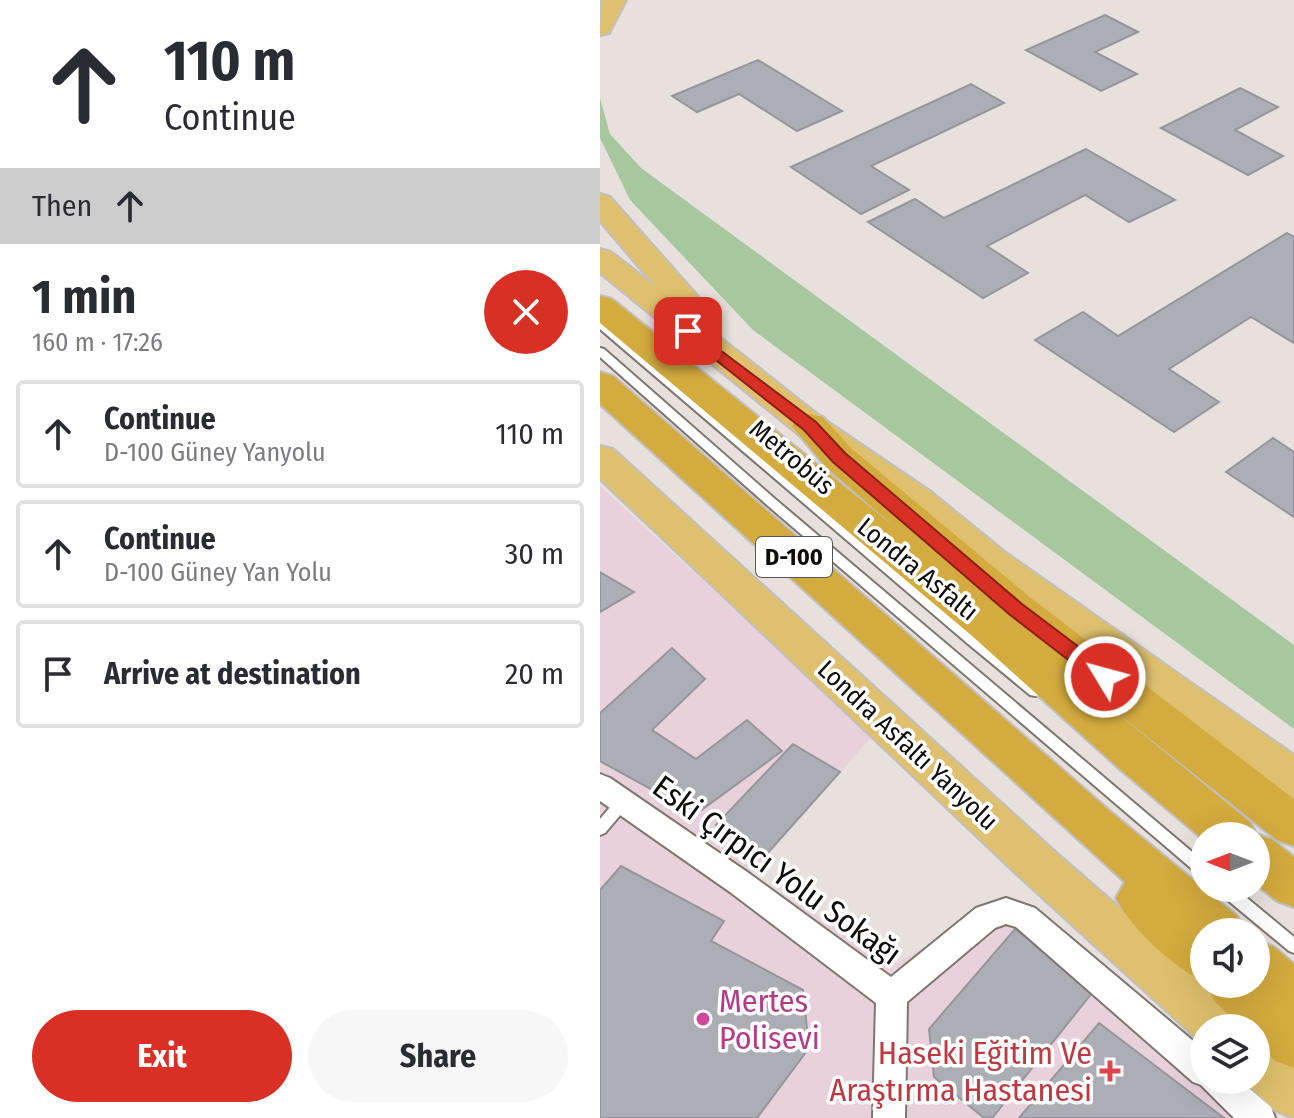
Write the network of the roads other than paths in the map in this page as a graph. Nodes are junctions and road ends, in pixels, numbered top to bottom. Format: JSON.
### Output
{"nodes":[{"id":1,"x":614,"y":0,"type":"edge"},
{"id":2,"x":600,"y":28,"type":"edge"},
{"id":3,"x":600,"y":203,"type":"edge"},
{"id":4,"x":600,"y":258,"type":"edge"},
{"id":5,"x":600,"y":306,"type":"edge"},
{"id":6,"x":600,"y":324,"type":"edge"},
{"id":7,"x":600,"y":351,"type":"edge"},
{"id":8,"x":738,"y":368,"type":"junction"},
{"id":9,"x":600,"y":384,"type":"edge"},
{"id":10,"x":810,"y":426,"type":"junction"},
{"id":11,"x":600,"y":458,"type":"edge"},
{"id":12,"x":1042,"y":697,"type":"dead end"},
{"id":13,"x":988,"y":729,"type":"junction"},
{"id":14,"x":1090,"y":735,"type":"dead end"},
{"id":15,"x":1294,"y":779,"type":"edge"},
{"id":16,"x":611,"y":794,"type":"edge"},
{"id":17,"x":1198,"y":822,"type":"edge"},
{"id":18,"x":1216,"y":822,"type":"edge"},
{"id":19,"x":1294,"y":826,"type":"edge"},
{"id":20,"x":600,"y":829,"type":"edge"},
{"id":21,"x":1190,"y":859,"type":"edge"},
{"id":22,"x":1270,"y":866,"type":"edge"},
{"id":23,"x":1270,"y":880,"type":"edge"},
{"id":24,"x":1294,"y":886,"type":"edge"},
{"id":25,"x":1294,"y":899,"type":"edge"},
{"id":26,"x":1241,"y":902,"type":"edge"},
{"id":27,"x":1202,"y":918,"type":"edge"},
{"id":28,"x":1190,"y":945,"type":"edge"},
{"id":29,"x":1294,"y":946,"type":"edge"},
{"id":30,"x":1270,"y":975,"type":"edge"},
{"id":31,"x":892,"y":996,"type":"junction"},
{"id":32,"x":1294,"y":996,"type":"edge"},
{"id":33,"x":1247,"y":998,"type":"edge"},
{"id":34,"x":1205,"y":1014,"type":"edge"},
{"id":35,"x":1294,"y":1043,"type":"edge"},
{"id":36,"x":1190,"y":1059,"type":"edge"},
{"id":37,"x":1270,"y":1072,"type":"edge"},
{"id":38,"x":1294,"y":1093,"type":"edge"},
{"id":39,"x":1231,"y":1094,"type":"edge"},
{"id":40,"x":889,"y":1118,"type":"edge"},
{"id":41,"x":1259,"y":1118,"type":"edge"}],
"edges":[{"from":1,"to":2,"type":"main road"},
{"from":3,"to":8,"type":"main road"},
{"from":4,"to":8,"type":"main road"},
{"from":5,"to":18,"type":"highway","name":"Londra Asfaltı","number":"D-100"},
{"from":6,"to":12,"type":"lane","name":"Metrobüs"},
{"from":7,"to":21,"type":"lane"},
{"from":8,"to":10,"type":"main road"},
{"from":9,"to":13,"type":"highway","number":"D-100"},
{"from":10,"to":15,"type":"main road"},
{"from":10,"to":19,"type":"highway"},
{"from":11,"to":34,"type":"main road","name":"Londra Asfaltı Yanyolu"},
{"from":13,"to":27,"type":"highway","number":"D-100"},
{"from":13,"to":28,"type":"highway"},
{"from":14,"to":17,"type":"lane"},
{"from":16,"to":20,"type":"lane"},
{"from":16,"to":31,"type":"street","name":"Eski Çırpıcı Yolu Sokağı"},
{"from":22,"to":24,"type":"highway"},
{"from":23,"to":25,"type":"lane"},
{"from":26,"to":29,"type":"lane"},
{"from":30,"to":32,"type":"highway"},
{"from":31,"to":36,"type":"street"},
{"from":31,"to":40,"type":"street","name":"Eski Çırpıcı Yolu Sokağı"},
{"from":33,"to":35,"type":"highway"},
{"from":37,"to":38,"type":"main road"},
{"from":39,"to":41,"type":"street"}]}
